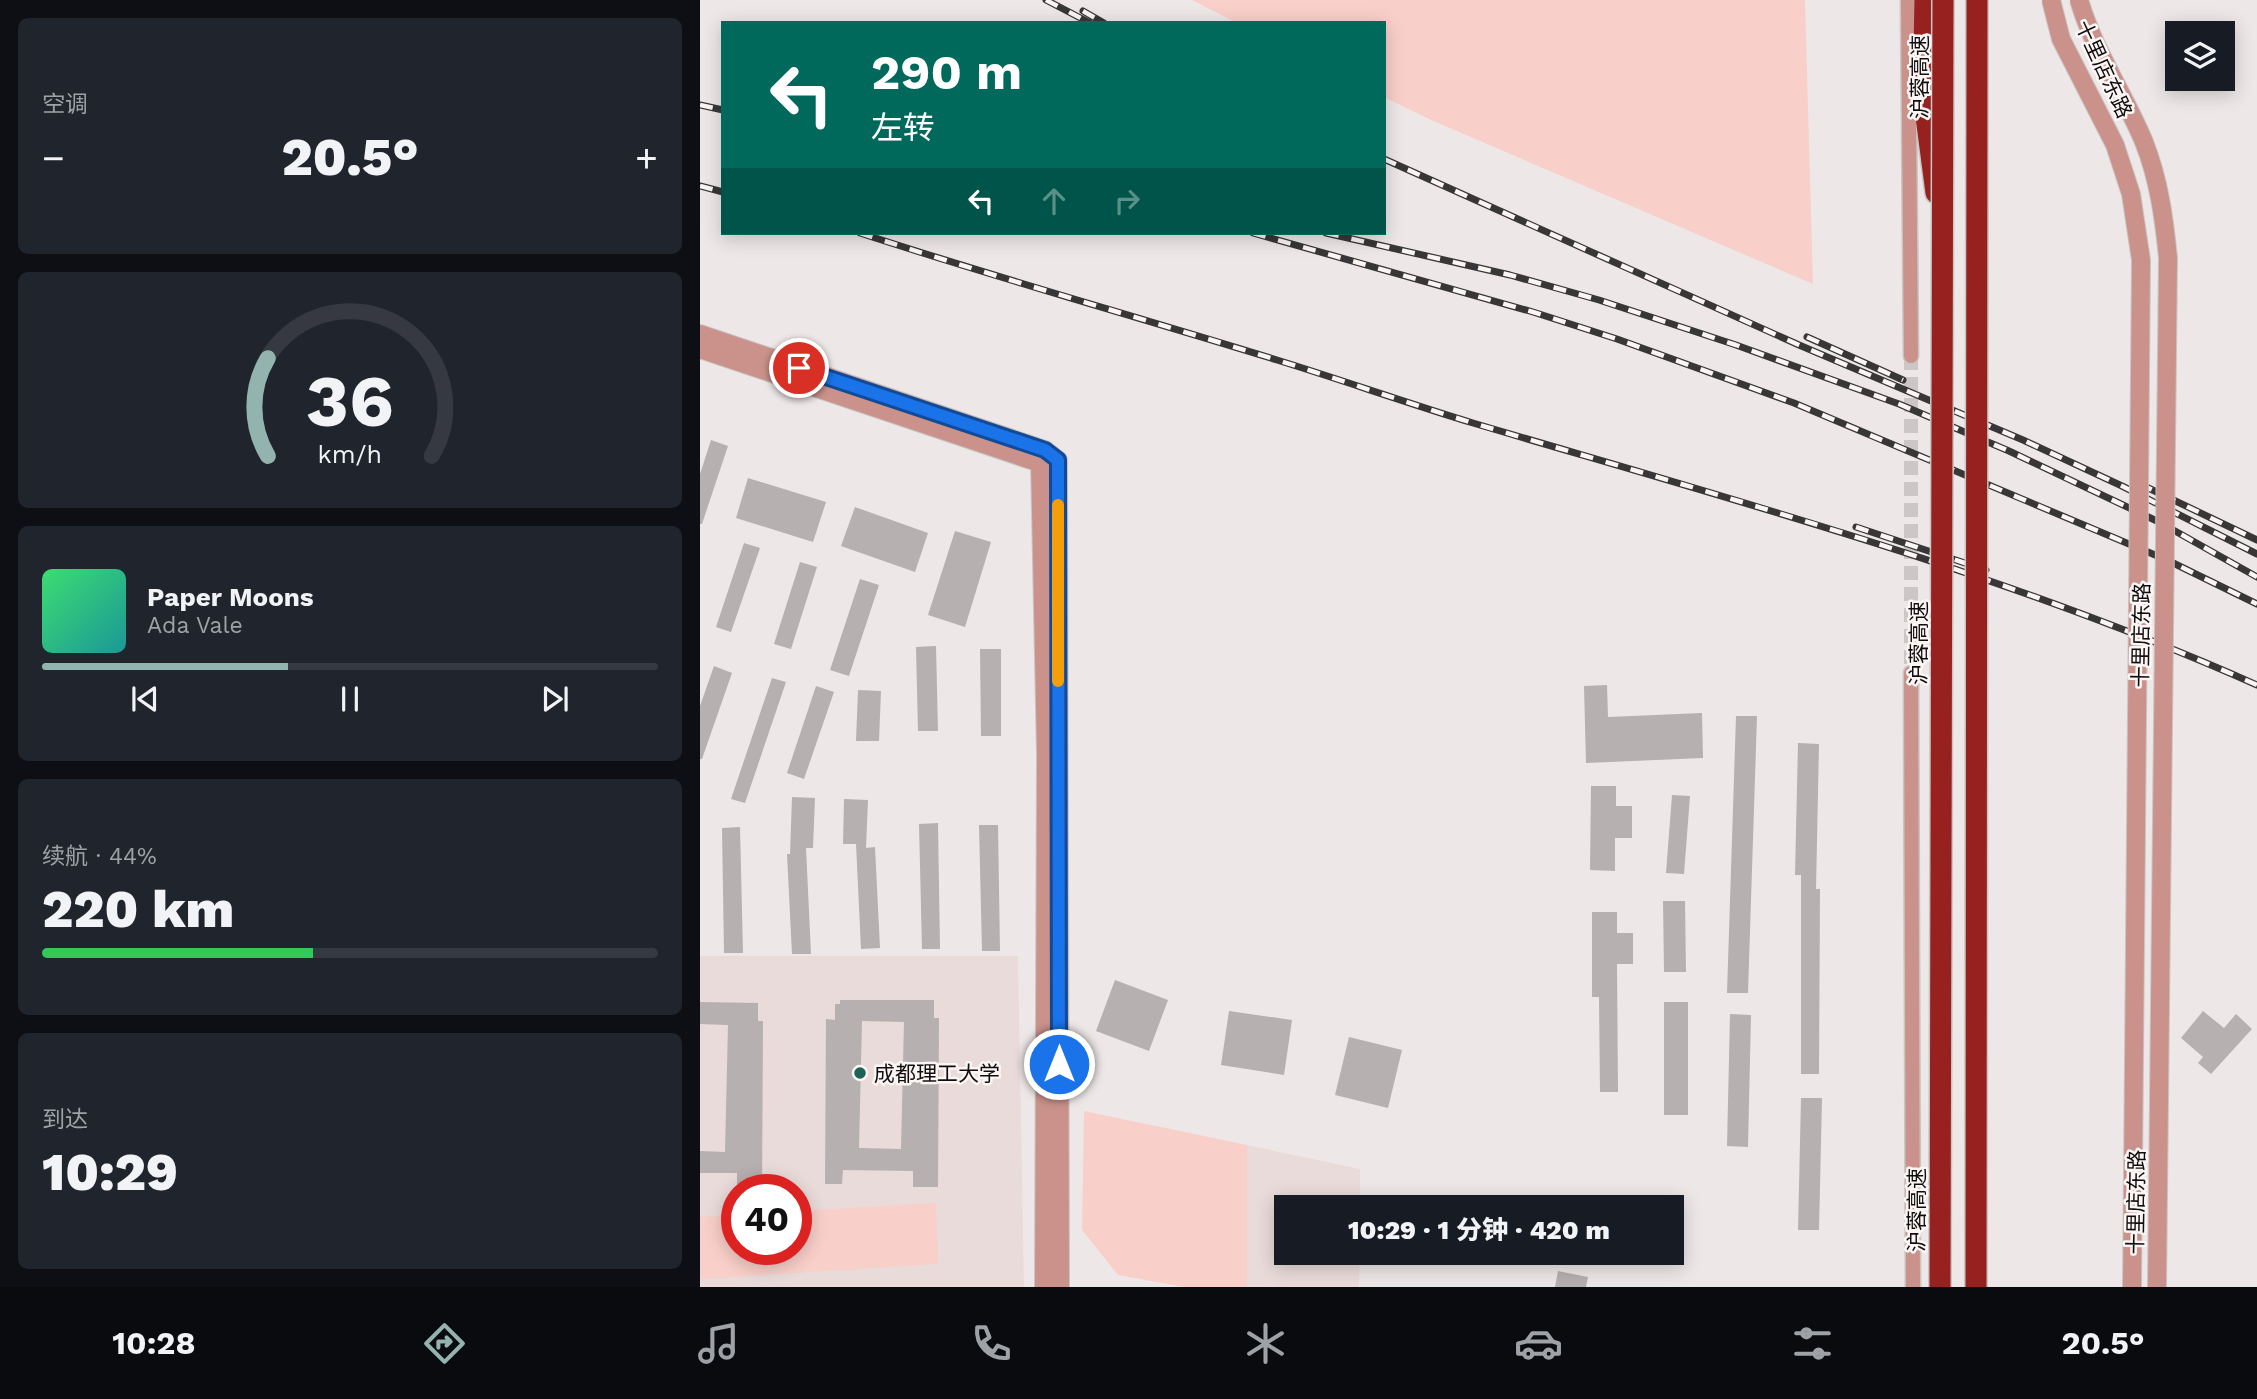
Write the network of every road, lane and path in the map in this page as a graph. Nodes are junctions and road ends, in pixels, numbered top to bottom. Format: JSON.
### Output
{"nodes":[{"id":1,"x":1908,"y":0,"type":"edge"},
{"id":2,"x":1925,"y":0,"type":"edge"},
{"id":3,"x":1943,"y":0,"type":"edge"},
{"id":4,"x":1977,"y":0,"type":"edge"},
{"id":5,"x":1983,"y":0,"type":"edge"},
{"id":6,"x":2051,"y":0,"type":"edge"},
{"id":7,"x":2079,"y":0,"type":"edge"},
{"id":8,"x":1977,"y":50,"type":"junction"},
{"id":9,"x":1944,"y":257,"type":"junction"},
{"id":10,"x":700,"y":334,"type":"edge"},
{"id":11,"x":700,"y":349,"type":"edge"},
{"id":12,"x":1911,"y":356,"type":"tunnel mouth"},
{"id":13,"x":1048,"y":458,"type":"junction"},
{"id":14,"x":1911,"y":673,"type":"tunnel mouth"},
{"id":15,"x":1052,"y":1286,"type":"edge"},
{"id":16,"x":1079,"y":1287,"type":"edge"},
{"id":17,"x":1913,"y":1287,"type":"edge"},
{"id":18,"x":1940,"y":1287,"type":"edge"},
{"id":19,"x":1976,"y":1287,"type":"edge"},
{"id":20,"x":2132,"y":1287,"type":"edge"},
{"id":21,"x":2157,"y":1287,"type":"edge"}],
"edges":[{"from":1,"to":12,"type":"street"},
{"from":2,"to":9,"type":"highway","bridge":true},
{"from":3,"to":9,"type":"highway","name":"沪蓉高速","bridge":true},
{"from":4,"to":8,"type":"highway","bridge":true},
{"from":5,"to":8,"type":"highway","bridge":true},
{"from":6,"to":20,"type":"street","name":"十里店东路","bridge":true},
{"from":7,"to":21,"type":"street","name":"十里店东路","bridge":true},
{"from":8,"to":19,"type":"highway","bridge":true},
{"from":9,"to":18,"type":"highway","name":"沪蓉高速","bridge":true},
{"from":10,"to":13,"type":"street"},
{"from":11,"to":13,"type":"street"},
{"from":13,"to":15,"type":"street"},
{"from":14,"to":17,"type":"street"},
{"from":15,"to":16,"type":"street"}]}
